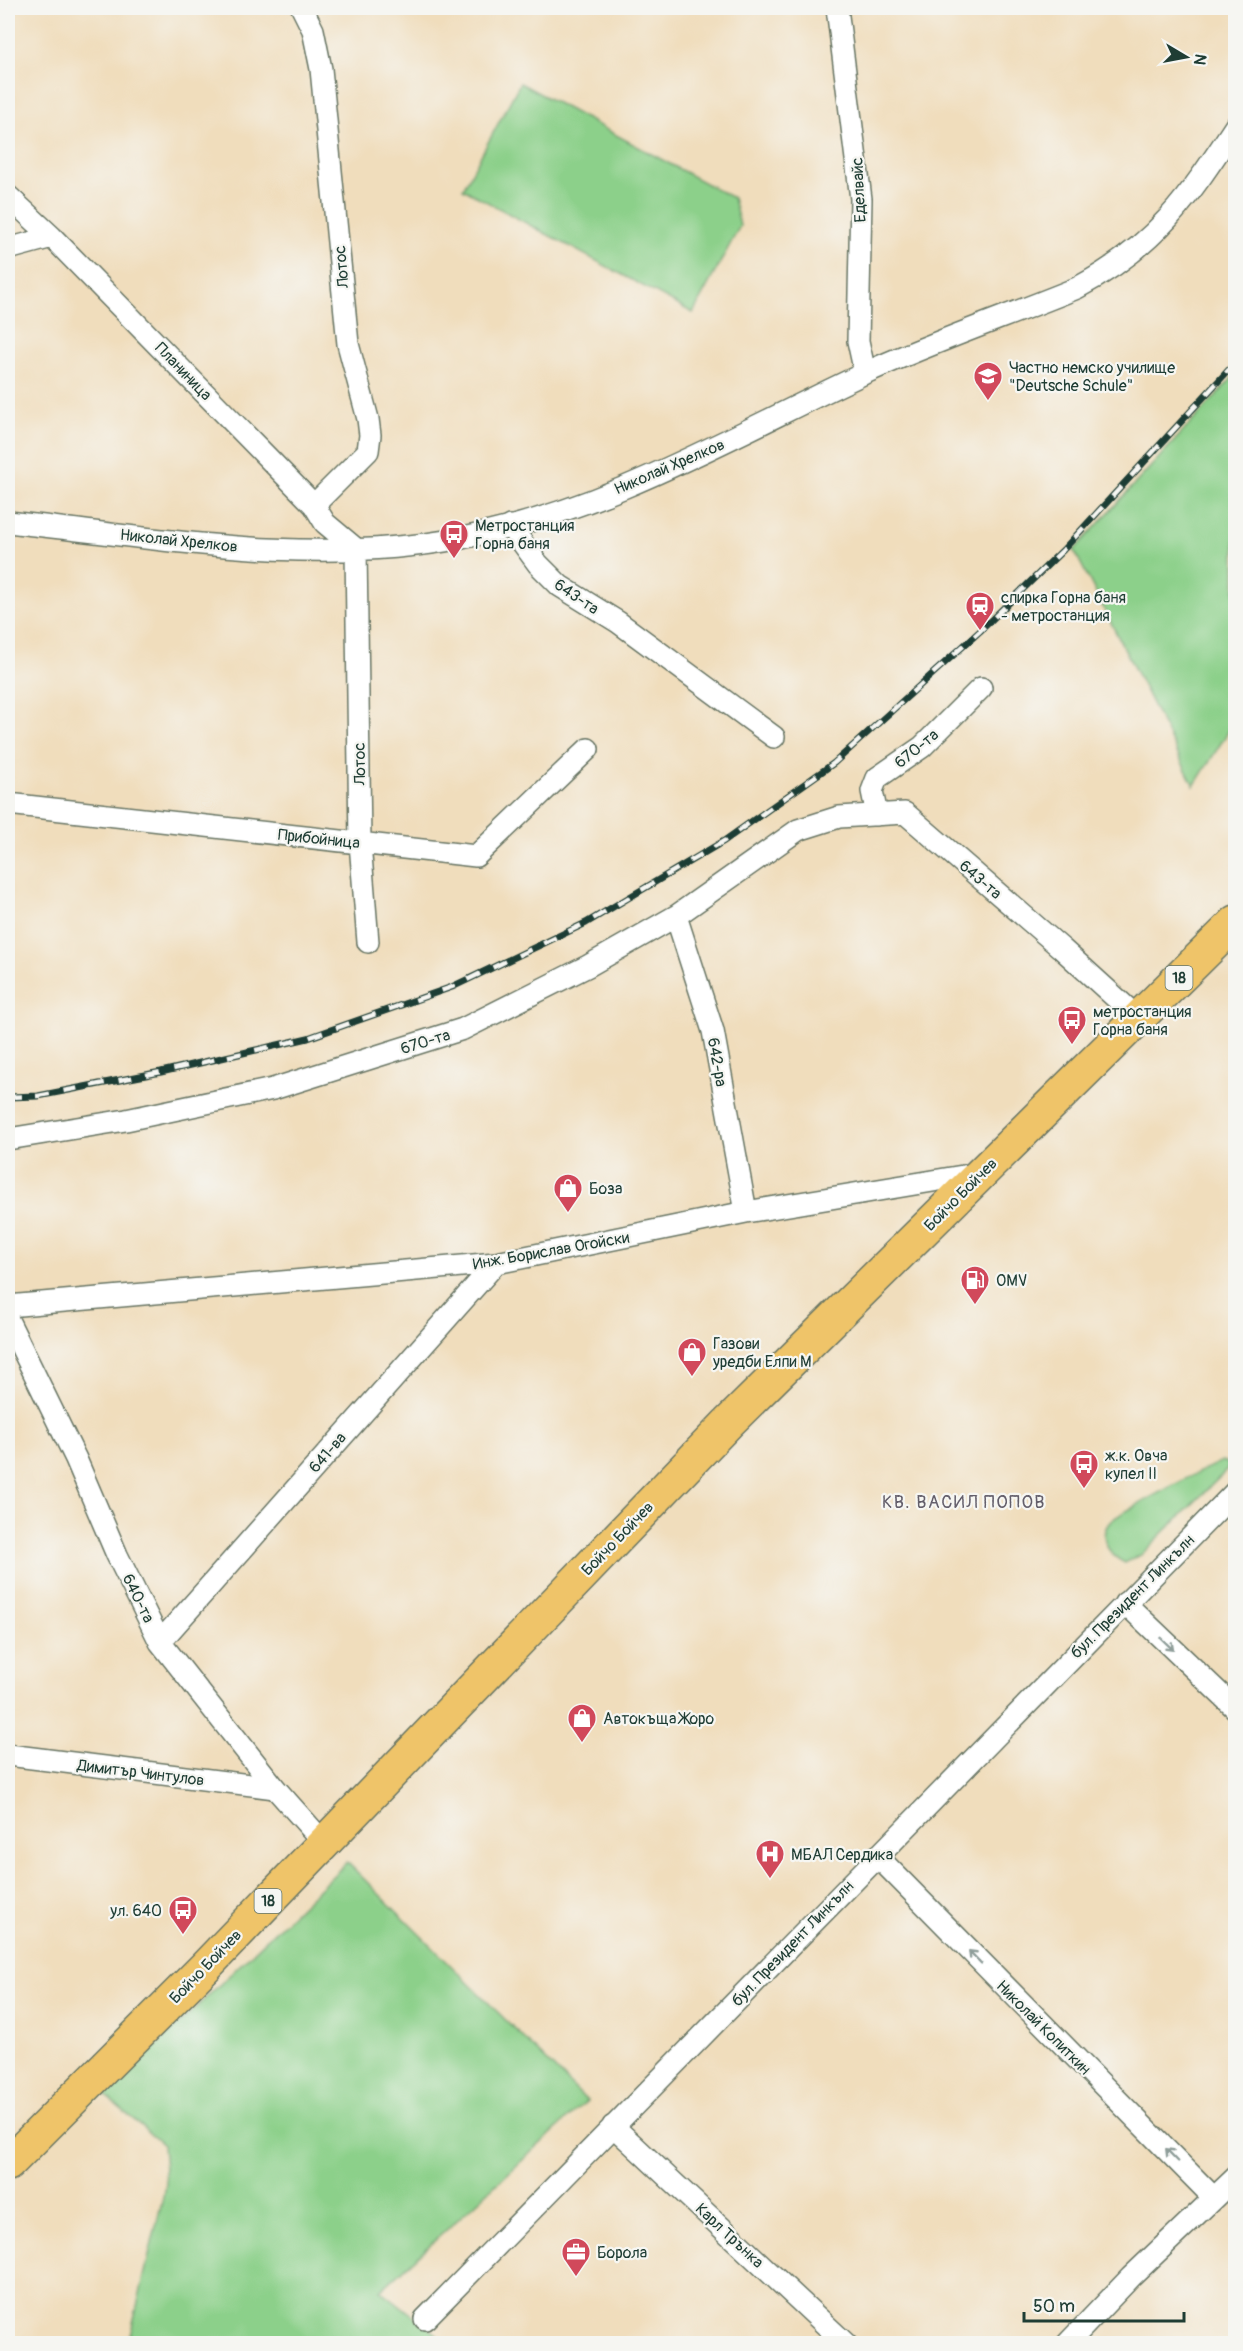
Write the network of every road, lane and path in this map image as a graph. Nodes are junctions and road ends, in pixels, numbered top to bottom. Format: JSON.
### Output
{"nodes":[{"id":1,"x":302,"y":8,"type":"edge"},
{"id":2,"x":837,"y":8,"type":"edge"},
{"id":3,"x":1236,"y":125,"type":"edge"},
{"id":4,"x":8,"y":196,"type":"edge"},
{"id":5,"x":52,"y":237,"type":"junction"},
{"id":6,"x":8,"y":249,"type":"edge"},
{"id":7,"x":865,"y":373,"type":"junction"},
{"id":8,"x":314,"y":505,"type":"junction"},
{"id":9,"x":8,"y":522,"type":"edge"},
{"id":10,"x":510,"y":526,"type":"junction"},
{"id":11,"x":356,"y":549,"type":"junction"},
{"id":12,"x":981,"y":688,"type":"dead end"},
{"id":13,"x":774,"y":736,"type":"dead end"},
{"id":14,"x":588,"y":749,"type":"dead end"},
{"id":15,"x":8,"y":804,"type":"edge"},
{"id":16,"x":877,"y":815,"type":"junction"},
{"id":17,"x":798,"y":830,"type":"joint"},
{"id":18,"x":360,"y":843,"type":"junction"},
{"id":19,"x":676,"y":916,"type":"junction"},
{"id":20,"x":1236,"y":922,"type":"edge"},
{"id":21,"x":368,"y":942,"type":"dead end"},
{"id":22,"x":1138,"y":1018,"type":"junction"},
{"id":23,"x":8,"y":1140,"type":"edge"},
{"id":24,"x":982,"y":1173,"type":"junction"},
{"id":25,"x":746,"y":1212,"type":"junction"},
{"id":26,"x":496,"y":1263,"type":"junction"},
{"id":27,"x":8,"y":1306,"type":"edge"},
{"id":28,"x":8,"y":1320,"type":"edge"},
{"id":29,"x":1236,"y":1491,"type":"edge"},
{"id":30,"x":1125,"y":1603,"type":"junction"},
{"id":31,"x":160,"y":1642,"type":"junction"},
{"id":32,"x":1236,"y":1709,"type":"edge"},
{"id":33,"x":8,"y":1755,"type":"edge"},
{"id":34,"x":275,"y":1788,"type":"junction"},
{"id":35,"x":324,"y":1843,"type":"junction"},
{"id":36,"x":877,"y":1856,"type":"junction"},
{"id":37,"x":613,"y":2126,"type":"junction"},
{"id":38,"x":8,"y":2164,"type":"edge"},
{"id":39,"x":1236,"y":2177,"type":"edge"},
{"id":40,"x":1213,"y":2197,"type":"junction"},
{"id":41,"x":425,"y":2319,"type":"dead end"},
{"id":42,"x":846,"y":2343,"type":"edge"},
{"id":43,"x":1067,"y":2343,"type":"edge"}],
"edges":[{"from":1,"to":8,"type":"street","name":"Лотос"},
{"from":2,"to":7,"type":"street","name":"Еделвайс"},
{"from":3,"to":7,"type":"street","name":"Николай Хрелков"},
{"from":4,"to":5,"type":"street","name":"Планиница"},
{"from":5,"to":6,"type":"street"},
{"from":5,"to":8,"type":"street","name":"Планиница"},
{"from":7,"to":10,"type":"street","name":"Николай Хрелков"},
{"from":8,"to":11,"type":"street","name":"Планиница"},
{"from":9,"to":11,"type":"street","name":"Николай Хрелков"},
{"from":10,"to":11,"type":"street","name":"Николай Хрелков"},
{"from":10,"to":13,"type":"street","name":"643-та"},
{"from":11,"to":18,"type":"street","name":"Лотос"},
{"from":12,"to":16,"type":"street","name":"670-та"},
{"from":14,"to":18,"type":"street","name":"Прибойница"},
{"from":15,"to":18,"type":"street","name":"Прибойница"},
{"from":16,"to":17,"type":"street","name":"643-та"},
{"from":16,"to":22,"type":"street","name":"643-та"},
{"from":17,"to":19,"type":"street","name":"670-та"},
{"from":18,"to":21,"type":"street","name":"Лотос"},
{"from":19,"to":23,"type":"street","name":"670-та"},
{"from":19,"to":25,"type":"street","name":"642-ра"},
{"from":20,"to":22,"type":"highway","name":"Бойчо Бойчев","number":"18"},
{"from":22,"to":24,"type":"highway","name":"Бойчо Бойчев","number":"18"},
{"from":24,"to":25,"type":"street","name":"Инж. Борислав Огойски"},
{"from":24,"to":35,"type":"highway","name":"Бойчо Бойчев","number":"18"},
{"from":25,"to":26,"type":"street","name":"Инж. Борислав Огойски"},
{"from":26,"to":27,"type":"street","name":"Инж. Борислав Огойски"},
{"from":26,"to":31,"type":"street","name":"641-ва"},
{"from":28,"to":31,"type":"street","name":"640-та"},
{"from":29,"to":30,"type":"street","name":"бул. Президент Линкълн"},
{"from":30,"to":32,"type":"street","one_way":true},
{"from":30,"to":36,"type":"street","name":"бул. Президент Линкълн"},
{"from":31,"to":34,"type":"street","name":"640-та"},
{"from":33,"to":34,"type":"street","name":"Димитър Чинтулов"},
{"from":34,"to":35,"type":"street","name":"640-та"},
{"from":35,"to":38,"type":"highway","name":"Бойчо Бойчев","number":"18"},
{"from":36,"to":37,"type":"street","name":"бул. Президент Линкълн"},
{"from":40,"to":36,"type":"street","name":"Николай Копиткин","one_way":true},
{"from":37,"to":41,"type":"street","name":"бул. Президент Линкълн"},
{"from":37,"to":42,"type":"street","name":"Карл Трънка"},
{"from":39,"to":40,"type":"street"},
{"from":40,"to":43,"type":"street"}]}
